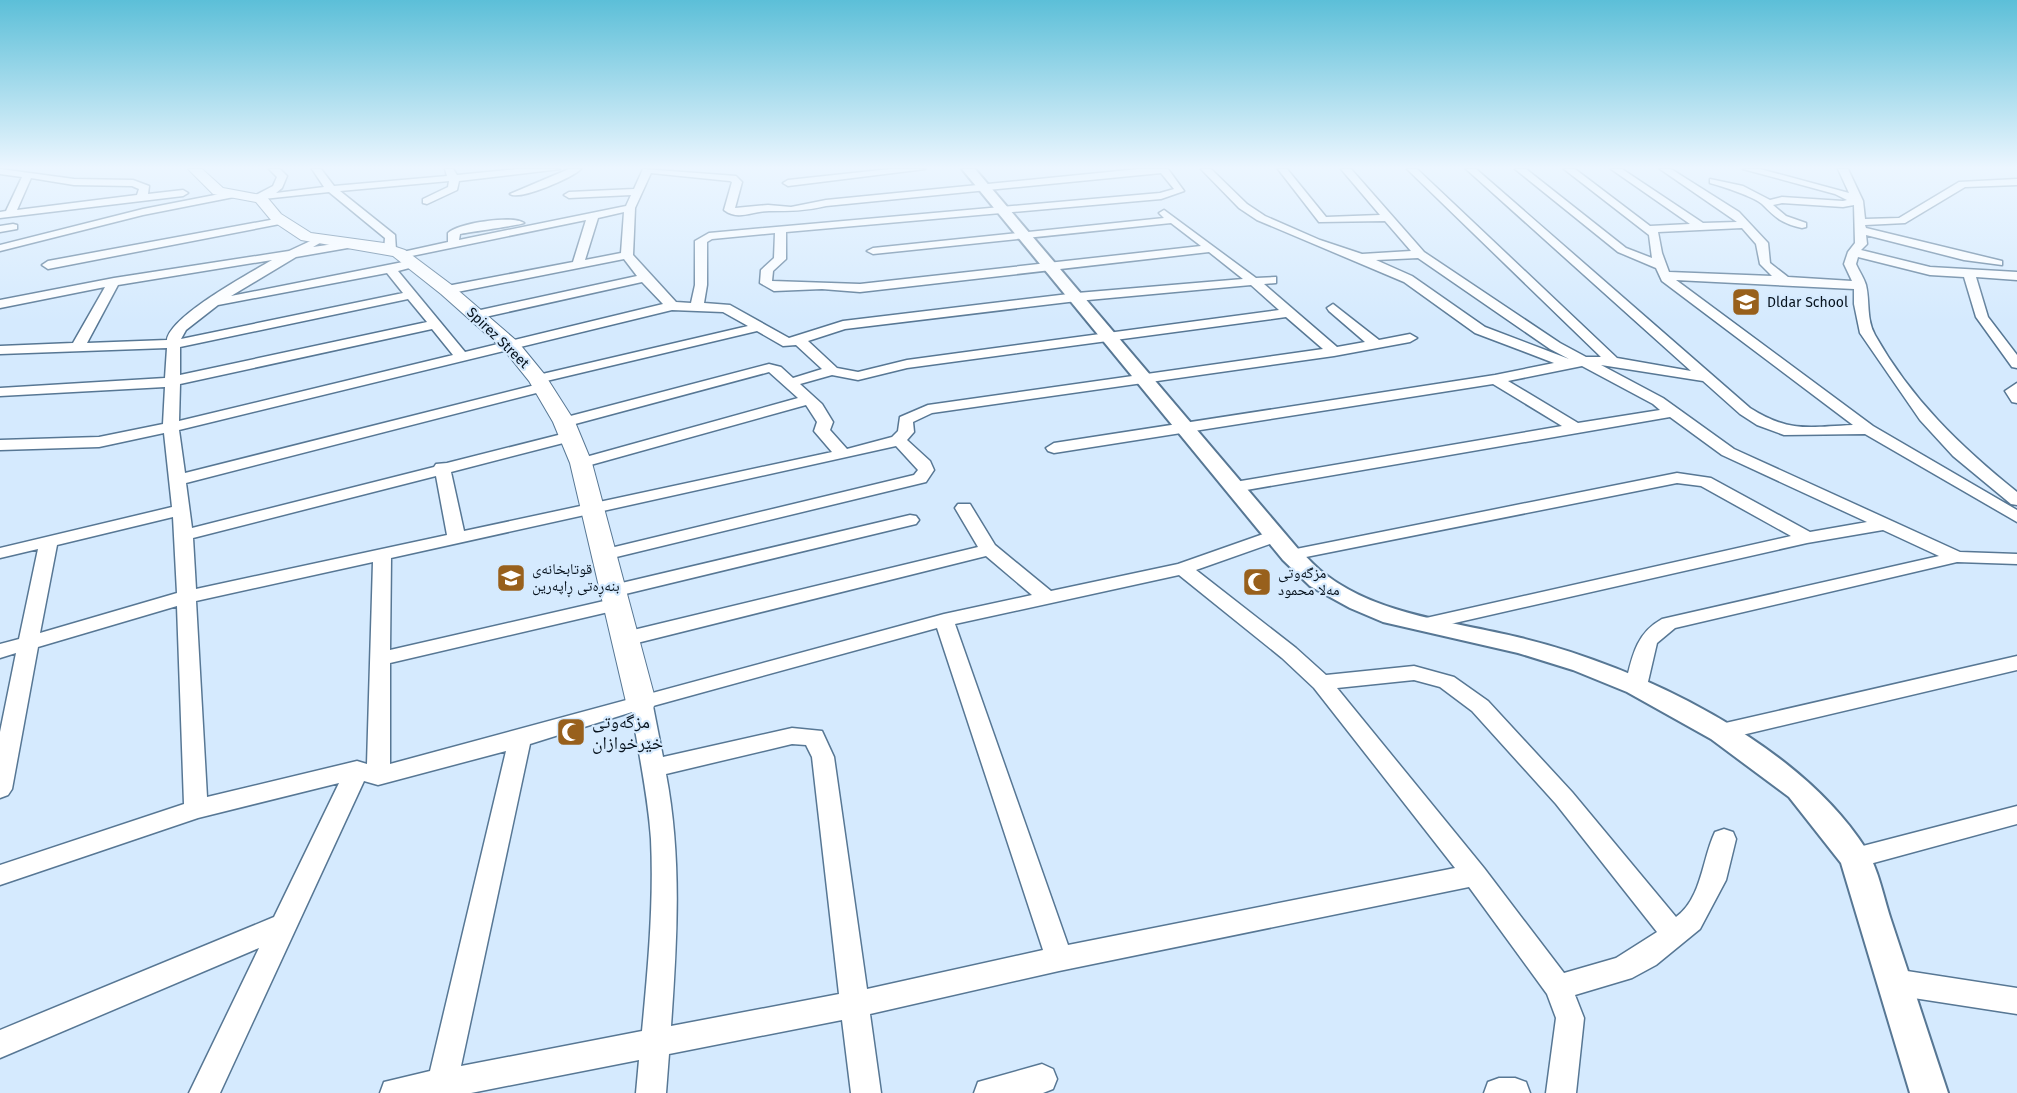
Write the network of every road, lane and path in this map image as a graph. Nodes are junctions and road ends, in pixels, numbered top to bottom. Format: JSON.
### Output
{"nodes":[{"id":1,"x":123,"y":220,"type":"edge"},
{"id":2,"x":370,"y":220,"type":"edge"},
{"id":3,"x":573,"y":220,"type":"edge"},
{"id":4,"x":592,"y":220,"type":"edge"},
{"id":5,"x":629,"y":220,"type":"edge"},
{"id":6,"x":898,"y":220,"type":"edge"},
{"id":7,"x":1012,"y":220,"type":"edge"},
{"id":8,"x":1174,"y":220,"type":"joint"},
{"id":9,"x":1266,"y":220,"type":"edge"},
{"id":10,"x":1387,"y":220,"type":"edge"},
{"id":11,"x":1464,"y":220,"type":"edge"},
{"id":12,"x":1528,"y":220,"type":"edge"},
{"id":13,"x":1584,"y":220,"type":"edge"},
{"id":14,"x":1636,"y":220,"type":"edge"},
{"id":15,"x":1692,"y":220,"type":"edge"},
{"id":16,"x":1740,"y":220,"type":"edge"},
{"id":17,"x":1789,"y":220,"type":"edge"},
{"id":18,"x":1859,"y":220,"type":"edge"},
{"id":19,"x":1903,"y":220,"type":"edge"},
{"id":20,"x":281,"y":221,"type":"joint"},
{"id":21,"x":1699,"y":225,"type":"junction"},
{"id":22,"x":1744,"y":225,"type":"junction"},
{"id":23,"x":1802,"y":225,"type":"dead end"},
{"id":24,"x":1859,"y":226,"type":"junction"},
{"id":25,"x":13,"y":227,"type":"dead end"},
{"id":26,"x":0,"y":229,"type":"edge"},
{"id":27,"x":1648,"y":229,"type":"junction"},
{"id":28,"x":781,"y":230,"type":"junction"},
{"id":29,"x":1026,"y":236,"type":"junction"},
{"id":30,"x":356,"y":244,"type":"junction"},
{"id":31,"x":310,"y":247,"type":"junction"},
{"id":32,"x":0,"y":248,"type":"edge"},
{"id":33,"x":1212,"y":248,"type":"junction"},
{"id":34,"x":873,"y":251,"type":"dead end"},
{"id":35,"x":1854,"y":252,"type":"junction"},
{"id":36,"x":41,"y":253,"type":"junction"},
{"id":37,"x":1420,"y":254,"type":"junction"},
{"id":38,"x":627,"y":255,"type":"junction"},
{"id":39,"x":1362,"y":258,"type":"junction"},
{"id":40,"x":399,"y":260,"type":"junction"},
{"id":41,"x":1998,"y":263,"type":"dead end"},
{"id":42,"x":578,"y":264,"type":"junction"},
{"id":43,"x":1050,"y":265,"type":"junction"},
{"id":44,"x":1916,"y":267,"type":"junction"},
{"id":45,"x":1663,"y":270,"type":"junction"},
{"id":46,"x":1969,"y":273,"type":"junction"},
{"id":47,"x":2017,"y":276,"type":"edge"},
{"id":48,"x":645,"y":278,"type":"junction"},
{"id":49,"x":1783,"y":279,"type":"junction"},
{"id":50,"x":1272,"y":280,"type":"dead end"},
{"id":51,"x":1252,"y":281,"type":"junction"},
{"id":52,"x":1925,"y":281,"type":"dead end"},
{"id":53,"x":114,"y":282,"type":"junction"},
{"id":54,"x":1860,"y":286,"type":"junction"},
{"id":55,"x":45,"y":289,"type":"junction"},
{"id":56,"x":447,"y":291,"type":"junction"},
{"id":57,"x":411,"y":295,"type":"junction"},
{"id":58,"x":1077,"y":297,"type":"junction"},
{"id":59,"x":3,"y":301,"type":"edge"},
{"id":60,"x":210,"y":304,"type":"junction"},
{"id":61,"x":672,"y":306,"type":"junction"},
{"id":62,"x":697,"y":306,"type":"junction"},
{"id":63,"x":1333,"y":308,"type":"dead end"},
{"id":64,"x":0,"y":313,"type":"edge"},
{"id":65,"x":1287,"y":313,"type":"junction"},
{"id":66,"x":476,"y":315,"type":"junction"},
{"id":67,"x":436,"y":324,"type":"junction"},
{"id":68,"x":758,"y":327,"type":"junction"},
{"id":69,"x":1109,"y":336,"type":"junction"},
{"id":70,"x":1410,"y":338,"type":"dead end"},
{"id":71,"x":800,"y":341,"type":"junction"},
{"id":72,"x":174,"y":344,"type":"junction"},
{"id":73,"x":1377,"y":345,"type":"junction"},
{"id":74,"x":78,"y":346,"type":"junction"},
{"id":75,"x":511,"y":346,"type":"junction"},
{"id":76,"x":0,"y":350,"type":"edge"},
{"id":77,"x":1334,"y":352,"type":"junction"},
{"id":78,"x":463,"y":358,"type":"junction"},
{"id":79,"x":1612,"y":361,"type":"junction"},
{"id":80,"x":1580,"y":364,"type":"junction"},
{"id":81,"x":2017,"y":364,"type":"edge"},
{"id":82,"x":832,"y":372,"type":"junction"},
{"id":83,"x":1708,"y":378,"type":"junction"},
{"id":84,"x":1495,"y":379,"type":"junction"},
{"id":85,"x":1146,"y":380,"type":"junction"},
{"id":86,"x":172,"y":382,"type":"junction"},
{"id":87,"x":541,"y":383,"type":"junction"},
{"id":88,"x":789,"y":383,"type":"junction"},
{"id":89,"x":2017,"y":387,"type":"edge"},
{"id":90,"x":0,"y":392,"type":"edge"},
{"id":91,"x":809,"y":399,"type":"junction"},
{"id":92,"x":2017,"y":399,"type":"edge"},
{"id":93,"x":1672,"y":412,"type":"junction"},
{"id":94,"x":171,"y":428,"type":"junction"},
{"id":95,"x":1575,"y":428,"type":"junction"},
{"id":96,"x":567,"y":429,"type":"junction"},
{"id":97,"x":1186,"y":429,"type":"junction"},
{"id":98,"x":1868,"y":429,"type":"junction"},
{"id":99,"x":898,"y":440,"type":"junction"},
{"id":100,"x":0,"y":445,"type":"edge"},
{"id":101,"x":1054,"y":448,"type":"dead end"},
{"id":102,"x":843,"y":454,"type":"junction"},
{"id":103,"x":1920,"y":460,"type":"junction"},
{"id":104,"x":581,"y":463,"type":"junction"},
{"id":105,"x":1972,"y":464,"type":"junction"},
{"id":106,"x":442,"y":467,"type":"junction"},
{"id":107,"x":178,"y":480,"type":"junction"},
{"id":108,"x":1235,"y":487,"type":"junction"},
{"id":109,"x":2017,"y":500,"type":"edge"},
{"id":110,"x":593,"y":508,"type":"junction"},
{"id":111,"x":964,"y":508,"type":"dead end"},
{"id":112,"x":182,"y":510,"type":"junction"},
{"id":113,"x":2017,"y":517,"type":"edge"},
{"id":114,"x":910,"y":520,"type":"dead end"},
{"id":115,"x":1885,"y":524,"type":"junction"},
{"id":116,"x":184,"y":535,"type":"junction"},
{"id":117,"x":1275,"y":536,"type":"junction"},
{"id":118,"x":457,"y":538,"type":"junction"},
{"id":119,"x":1807,"y":538,"type":"junction"},
{"id":120,"x":48,"y":543,"type":"junction"},
{"id":121,"x":988,"y":550,"type":"junction"},
{"id":122,"x":0,"y":554,"type":"edge"},
{"id":123,"x":382,"y":554,"type":"junction"},
{"id":124,"x":604,"y":555,"type":"junction"},
{"id":125,"x":1291,"y":555,"type":"junction"},
{"id":126,"x":1957,"y":557,"type":"junction"},
{"id":127,"x":2017,"y":559,"type":"edge"},
{"id":128,"x":1183,"y":569,"type":"junction"},
{"id":129,"x":186,"y":597,"type":"junction"},
{"id":130,"x":615,"y":598,"type":"junction"},
{"id":131,"x":1048,"y":598,"type":"junction"},
{"id":132,"x":944,"y":620,"type":"junction"},
{"id":133,"x":1424,"y":624,"type":"junction"},
{"id":134,"x":625,"y":639,"type":"junction"},
{"id":135,"x":26,"y":644,"type":"junction"},
{"id":136,"x":0,"y":651,"type":"edge"},
{"id":137,"x":380,"y":659,"type":"junction"},
{"id":138,"x":2017,"y":663,"type":"edge"},
{"id":139,"x":1322,"y":683,"type":"junction"},
{"id":140,"x":1636,"y":686,"type":"junction"},
{"id":141,"x":641,"y":702,"type":"junction"},
{"id":142,"x":1721,"y":732,"type":"junction"},
{"id":143,"x":520,"y":739,"type":"junction"},
{"id":144,"x":653,"y":768,"type":"junction"},
{"id":145,"x":368,"y":773,"type":"junction"},
{"id":146,"x":1,"y":786,"type":"edge"},
{"id":147,"x":196,"y":809,"type":"junction"},
{"id":148,"x":2017,"y":815,"type":"edge"},
{"id":149,"x":1724,"y":838,"type":"dead end"},
{"id":150,"x":1855,"y":858,"type":"junction"},
{"id":151,"x":0,"y":875,"type":"edge"},
{"id":152,"x":1475,"y":875,"type":"junction"},
{"id":153,"x":284,"y":926,"type":"junction"},
{"id":154,"x":1674,"y":934,"type":"junction"},
{"id":155,"x":1059,"y":959,"type":"junction"},
{"id":156,"x":1894,"y":982,"type":"junction"},
{"id":157,"x":1558,"y":987,"type":"junction"},
{"id":158,"x":2017,"y":1001,"type":"edge"},
{"id":159,"x":856,"y":1004,"type":"junction"},
{"id":160,"x":655,"y":1041,"type":"junction"},
{"id":161,"x":0,"y":1044,"type":"edge"},
{"id":162,"x":1042,"y":1079,"type":"dead end"},
{"id":163,"x":441,"y":1089,"type":"edge"},
{"id":164,"x":204,"y":1093,"type":"edge"},
{"id":165,"x":395,"y":1093,"type":"edge"},
{"id":166,"x":651,"y":1093,"type":"edge"},
{"id":167,"x":866,"y":1093,"type":"edge"},
{"id":168,"x":989,"y":1093,"type":"edge"},
{"id":169,"x":1499,"y":1093,"type":"edge"},
{"id":170,"x":1515,"y":1093,"type":"edge"},
{"id":171,"x":1561,"y":1093,"type":"edge"},
{"id":172,"x":1929,"y":1093,"type":"edge"}],
"edges":[{"from":1,"to":36,"type":"street"},
{"from":2,"to":40,"type":"street"},
{"from":3,"to":40,"type":"street"},
{"from":4,"to":42,"type":"street"},
{"from":5,"to":38,"type":"street"},
{"from":6,"to":28,"type":"street"},
{"from":7,"to":29,"type":"street"},
{"from":8,"to":29,"type":"street"},
{"from":8,"to":33,"type":"street"},
{"from":9,"to":39,"type":"street"},
{"from":10,"to":37,"type":"street"},
{"from":11,"to":79,"type":"street"},
{"from":12,"to":83,"type":"street"},
{"from":13,"to":45,"type":"street"},
{"from":14,"to":27,"type":"street"},
{"from":15,"to":21,"type":"street"},
{"from":16,"to":22,"type":"street"},
{"from":17,"to":23,"type":"street"},
{"from":18,"to":24,"type":"street"},
{"from":19,"to":24,"type":"street"},
{"from":20,"to":31,"type":"main road","name":"Spirez Street"},
{"from":20,"to":36,"type":"street"},
{"from":21,"to":22,"type":"street"},
{"from":21,"to":27,"type":"street"},
{"from":22,"to":49,"type":"street"},
{"from":24,"to":35,"type":"street"},
{"from":24,"to":41,"type":"street"},
{"from":25,"to":26,"type":"street"},
{"from":27,"to":45,"type":"street"},
{"from":28,"to":43,"type":"street"},
{"from":28,"to":62,"type":"street"},
{"from":29,"to":34,"type":"street"},
{"from":29,"to":43,"type":"street"},
{"from":30,"to":31,"type":"main road","name":"Spirez Street"},
{"from":30,"to":31,"type":"street"},
{"from":30,"to":40,"type":"main road","name":"Spirez Street"},
{"from":31,"to":53,"type":"street"},
{"from":31,"to":55,"type":"street"},
{"from":31,"to":60,"type":"street"},
{"from":32,"to":36,"type":"street"},
{"from":33,"to":43,"type":"street"},
{"from":33,"to":51,"type":"street"},
{"from":35,"to":44,"type":"street"},
{"from":35,"to":54,"type":"street"},
{"from":36,"to":55,"type":"street"},
{"from":37,"to":39,"type":"street"},
{"from":37,"to":80,"type":"street"},
{"from":38,"to":42,"type":"street"},
{"from":38,"to":48,"type":"street"},
{"from":39,"to":80,"type":"street"},
{"from":40,"to":56,"type":"main road","name":"Spirez Street"},
{"from":40,"to":57,"type":"street"},
{"from":40,"to":60,"type":"street"},
{"from":42,"to":56,"type":"street"},
{"from":43,"to":58,"type":"street"},
{"from":44,"to":46,"type":"street"},
{"from":44,"to":52,"type":"street"},
{"from":45,"to":49,"type":"street"},
{"from":45,"to":98,"type":"street"},
{"from":46,"to":47,"type":"street"},
{"from":46,"to":81,"type":"street"},
{"from":48,"to":61,"type":"street"},
{"from":48,"to":66,"type":"street"},
{"from":49,"to":54,"type":"street"},
{"from":50,"to":51,"type":"street"},
{"from":51,"to":58,"type":"street"},
{"from":51,"to":65,"type":"street"},
{"from":53,"to":59,"type":"street"},
{"from":53,"to":74,"type":"street"},
{"from":54,"to":105,"type":"street"},
{"from":55,"to":59,"type":"street"},
{"from":56,"to":66,"type":"main road","name":"Spirez Street"},
{"from":57,"to":67,"type":"street"},
{"from":57,"to":72,"type":"street"},
{"from":58,"to":69,"type":"street"},
{"from":58,"to":71,"type":"street"},
{"from":59,"to":64,"type":"street"},
{"from":60,"to":72,"type":"street"},
{"from":61,"to":62,"type":"street"},
{"from":61,"to":75,"type":"street"},
{"from":62,"to":68,"type":"street"},
{"from":63,"to":73,"type":"street"},
{"from":65,"to":69,"type":"street"},
{"from":65,"to":77,"type":"street"},
{"from":66,"to":75,"type":"main road","name":"Spirez Street"},
{"from":67,"to":78,"type":"street"},
{"from":67,"to":86,"type":"street"},
{"from":68,"to":71,"type":"street"},
{"from":68,"to":87,"type":"street"},
{"from":69,"to":82,"type":"street"},
{"from":69,"to":85,"type":"street"},
{"from":70,"to":73,"type":"street"},
{"from":71,"to":82,"type":"street"},
{"from":72,"to":74,"type":"street"},
{"from":72,"to":86,"type":"street"},
{"from":73,"to":77,"type":"street"},
{"from":74,"to":76,"type":"street"},
{"from":75,"to":78,"type":"street"},
{"from":75,"to":87,"type":"main road","name":"Spirez Street"},
{"from":77,"to":85,"type":"street"},
{"from":78,"to":94,"type":"street"},
{"from":79,"to":80,"type":"street"},
{"from":79,"to":83,"type":"street"},
{"from":80,"to":84,"type":"street"},
{"from":80,"to":93,"type":"street"},
{"from":82,"to":88,"type":"street"},
{"from":83,"to":98,"type":"street"},
{"from":84,"to":95,"type":"street"},
{"from":84,"to":97,"type":"street"},
{"from":85,"to":97,"type":"street"},
{"from":85,"to":99,"type":"street"},
{"from":86,"to":90,"type":"street"},
{"from":86,"to":94,"type":"street"},
{"from":87,"to":96,"type":"main road","name":"Spirez Street"},
{"from":87,"to":107,"type":"street"},
{"from":88,"to":91,"type":"street"},
{"from":88,"to":96,"type":"street"},
{"from":89,"to":92,"type":"street"},
{"from":91,"to":102,"type":"street"},
{"from":91,"to":104,"type":"street"},
{"from":93,"to":95,"type":"street"},
{"from":93,"to":115,"type":"street"},
{"from":94,"to":100,"type":"street"},
{"from":94,"to":107,"type":"street"},
{"from":95,"to":108,"type":"street"},
{"from":96,"to":104,"type":"main road","name":"Spirez Street"},
{"from":96,"to":106,"type":"street"},
{"from":97,"to":101,"type":"street"},
{"from":97,"to":108,"type":"street"},
{"from":98,"to":103,"type":"street"},
{"from":99,"to":102,"type":"street"},
{"from":99,"to":124,"type":"street"},
{"from":102,"to":110,"type":"street"},
{"from":103,"to":105,"type":"street"},
{"from":103,"to":113,"type":"street"},
{"from":104,"to":110,"type":"main road","name":"Spirez Street"},
{"from":105,"to":109,"type":"street"},
{"from":106,"to":116,"type":"street"},
{"from":106,"to":118,"type":"street"},
{"from":107,"to":112,"type":"street"},
{"from":108,"to":117,"type":"street"},
{"from":110,"to":118,"type":"street"},
{"from":110,"to":124,"type":"main road","name":"Spirez Street"},
{"from":111,"to":121,"type":"street"},
{"from":112,"to":116,"type":"street"},
{"from":112,"to":120,"type":"street"},
{"from":114,"to":130,"type":"street"},
{"from":115,"to":119,"type":"street"},
{"from":115,"to":126,"type":"street"},
{"from":116,"to":129,"type":"street"},
{"from":117,"to":125,"type":"street"},
{"from":117,"to":128,"type":"street"},
{"from":118,"to":123,"type":"street"},
{"from":119,"to":125,"type":"street"},
{"from":119,"to":133,"type":"street"},
{"from":120,"to":122,"type":"street"},
{"from":120,"to":135,"type":"street"},
{"from":121,"to":131,"type":"street"},
{"from":121,"to":134,"type":"street"},
{"from":123,"to":129,"type":"street"},
{"from":123,"to":137,"type":"street"},
{"from":124,"to":130,"type":"main road","name":"Spirez Street"},
{"from":125,"to":133,"type":"street"},
{"from":126,"to":127,"type":"street"},
{"from":126,"to":140,"type":"street"},
{"from":128,"to":131,"type":"street"},
{"from":128,"to":139,"type":"street"},
{"from":129,"to":135,"type":"street"},
{"from":129,"to":147,"type":"street"},
{"from":130,"to":134,"type":"main road","name":"Spirez Street"},
{"from":130,"to":137,"type":"street"},
{"from":131,"to":132,"type":"street"},
{"from":132,"to":141,"type":"street"},
{"from":132,"to":155,"type":"street"},
{"from":133,"to":140,"type":"street"},
{"from":134,"to":141,"type":"main road","name":"Spirez Street"},
{"from":135,"to":136,"type":"street"},
{"from":135,"to":146,"type":"street"},
{"from":137,"to":145,"type":"street"},
{"from":138,"to":142,"type":"street"},
{"from":139,"to":152,"type":"street"},
{"from":139,"to":154,"type":"street"},
{"from":140,"to":142,"type":"street"},
{"from":141,"to":143,"type":"street"},
{"from":141,"to":144,"type":"street"},
{"from":142,"to":150,"type":"street"},
{"from":143,"to":145,"type":"street"},
{"from":143,"to":163,"type":"street"},
{"from":144,"to":159,"type":"street"},
{"from":144,"to":160,"type":"street"},
{"from":145,"to":147,"type":"street"},
{"from":145,"to":153,"type":"street"},
{"from":147,"to":151,"type":"street"},
{"from":148,"to":150,"type":"street"},
{"from":149,"to":154,"type":"street"},
{"from":150,"to":156,"type":"street"},
{"from":152,"to":155,"type":"street"},
{"from":152,"to":157,"type":"street"},
{"from":153,"to":161,"type":"street"},
{"from":153,"to":164,"type":"street"},
{"from":154,"to":157,"type":"street"},
{"from":155,"to":159,"type":"street"},
{"from":156,"to":158,"type":"street"},
{"from":156,"to":172,"type":"street"},
{"from":157,"to":171,"type":"street"},
{"from":159,"to":160,"type":"street"},
{"from":159,"to":167,"type":"street"},
{"from":160,"to":163,"type":"street"},
{"from":160,"to":166,"type":"street"},
{"from":162,"to":168,"type":"street"},
{"from":163,"to":165,"type":"street"},
{"from":169,"to":170,"type":"street"}]}
